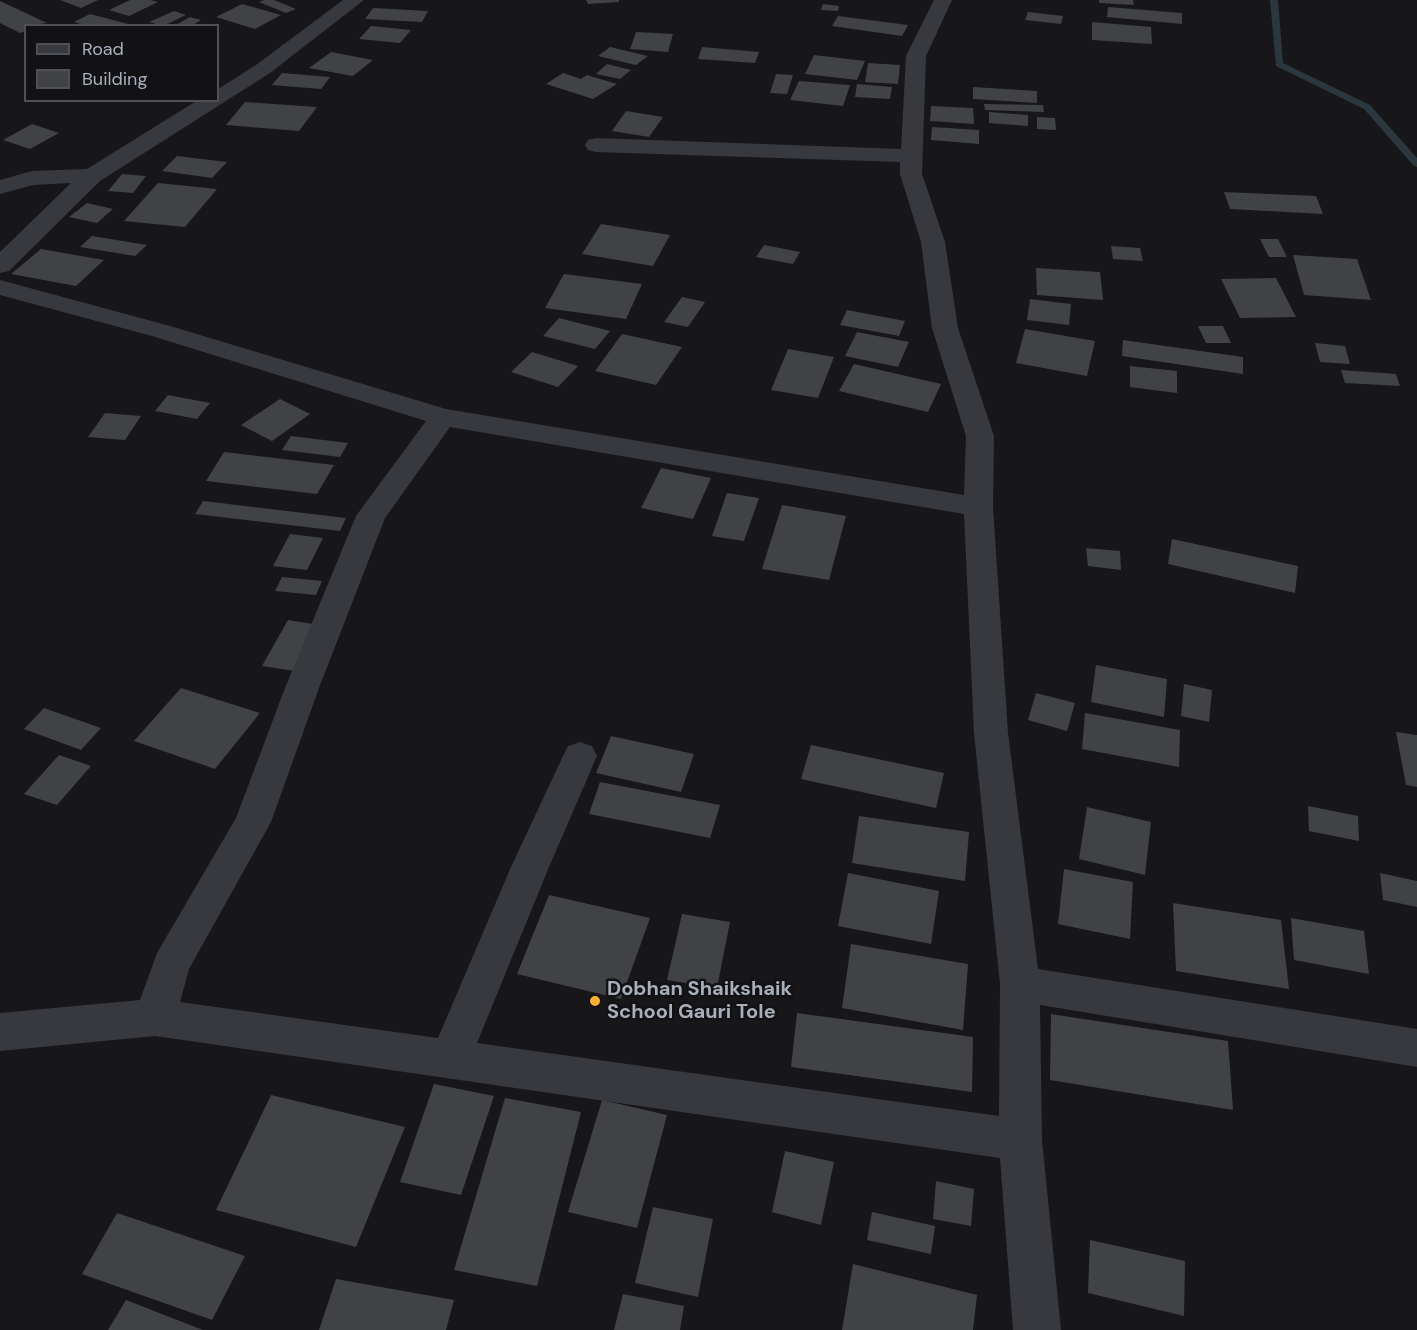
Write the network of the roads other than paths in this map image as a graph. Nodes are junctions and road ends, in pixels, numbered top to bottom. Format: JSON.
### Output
{"nodes":[{"id":1,"x":355,"y":0,"type":"edge"},
{"id":2,"x":943,"y":0,"type":"edge"},
{"id":3,"x":219,"y":97,"type":"edge"},
{"id":4,"x":210,"y":102,"type":"edge"},
{"id":5,"x":596,"y":145,"type":"dead end"},
{"id":6,"x":911,"y":156,"type":"junction"},
{"id":7,"x":92,"y":176,"type":"junction"},
{"id":8,"x":0,"y":187,"type":"edge"},
{"id":9,"x":0,"y":266,"type":"edge"},
{"id":10,"x":0,"y":287,"type":"edge"},
{"id":11,"x":443,"y":417,"type":"junction"},
{"id":12,"x":978,"y":507,"type":"junction"},
{"id":13,"x":580,"y":756,"type":"dead end"},
{"id":14,"x":1020,"y":984,"type":"junction"},
{"id":15,"x":155,"y":1017,"type":"junction"},
{"id":16,"x":0,"y":1033,"type":"edge"},
{"id":17,"x":1417,"y":1048,"type":"edge"},
{"id":18,"x":450,"y":1059,"type":"junction"},
{"id":19,"x":1020,"y":1140,"type":"junction"},
{"id":20,"x":1037,"y":1330,"type":"edge"}],
"edges":[{"from":1,"to":3,"type":"street"},
{"from":2,"to":6,"type":"street"},
{"from":4,"to":7,"type":"street"},
{"from":5,"to":6,"type":"street"},
{"from":6,"to":12,"type":"street"},
{"from":7,"to":8,"type":"street"},
{"from":7,"to":9,"type":"street"},
{"from":10,"to":11,"type":"street"},
{"from":11,"to":12,"type":"street"},
{"from":11,"to":15,"type":"street"},
{"from":12,"to":14,"type":"street"},
{"from":13,"to":18,"type":"street"},
{"from":14,"to":17,"type":"street"},
{"from":14,"to":19,"type":"street"},
{"from":15,"to":16,"type":"street"},
{"from":15,"to":18,"type":"street"},
{"from":18,"to":19,"type":"street"},
{"from":19,"to":20,"type":"street"}]}
